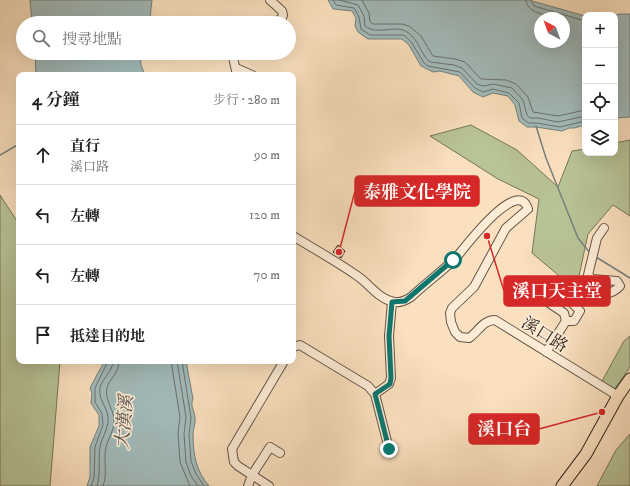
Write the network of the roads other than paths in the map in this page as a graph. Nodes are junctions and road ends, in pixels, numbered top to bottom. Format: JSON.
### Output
{"nodes":[{"id":1,"x":270,"y":0,"type":"edge"},
{"id":2,"x":283,"y":16,"type":"edge"},
{"id":3,"x":233,"y":60,"type":"edge"},
{"id":4,"x":236,"y":72,"type":"edge"},
{"id":5,"x":604,"y":228,"type":"dead end"},
{"id":6,"x":296,"y":238,"type":"edge"},
{"id":7,"x":553,"y":297,"type":"dead end"},
{"id":8,"x":392,"y":302,"type":"junction"},
{"id":9,"x":566,"y":321,"type":"junction"},
{"id":10,"x":296,"y":346,"type":"edge"},
{"id":11,"x":546,"y":352,"type":"junction"},
{"id":12,"x":282,"y":364,"type":"edge"},
{"id":13,"x":630,"y":379,"type":"edge"},
{"id":14,"x":375,"y":394,"type":"junction"},
{"id":15,"x":618,"y":396,"type":"junction"},
{"id":16,"x":389,"y":449,"type":"dead end"},
{"id":17,"x":280,"y":453,"type":"dead end"},
{"id":18,"x":252,"y":476,"type":"junction"},
{"id":19,"x":248,"y":486,"type":"edge"},
{"id":20,"x":269,"y":486,"type":"edge"},
{"id":21,"x":562,"y":486,"type":"edge"}],
"edges":[{"from":1,"to":2,"type":"lane"},
{"from":3,"to":4,"type":"lane"},
{"from":5,"to":9,"type":"lane"},
{"from":6,"to":8,"type":"lane"},
{"from":7,"to":9,"type":"lane"},
{"from":8,"to":11,"type":"lane","name":"溪口路"},
{"from":8,"to":14,"type":"lane"},
{"from":9,"to":11,"type":"lane"},
{"from":10,"to":14,"type":"lane"},
{"from":11,"to":15,"type":"lane","name":"溪口路"},
{"from":12,"to":18,"type":"lane"},
{"from":13,"to":15,"type":"main road"},
{"from":14,"to":16,"type":"lane"},
{"from":15,"to":21,"type":"main road"},
{"from":17,"to":18,"type":"lane"},
{"from":18,"to":19,"type":"lane"},
{"from":18,"to":20,"type":"lane"}]}
